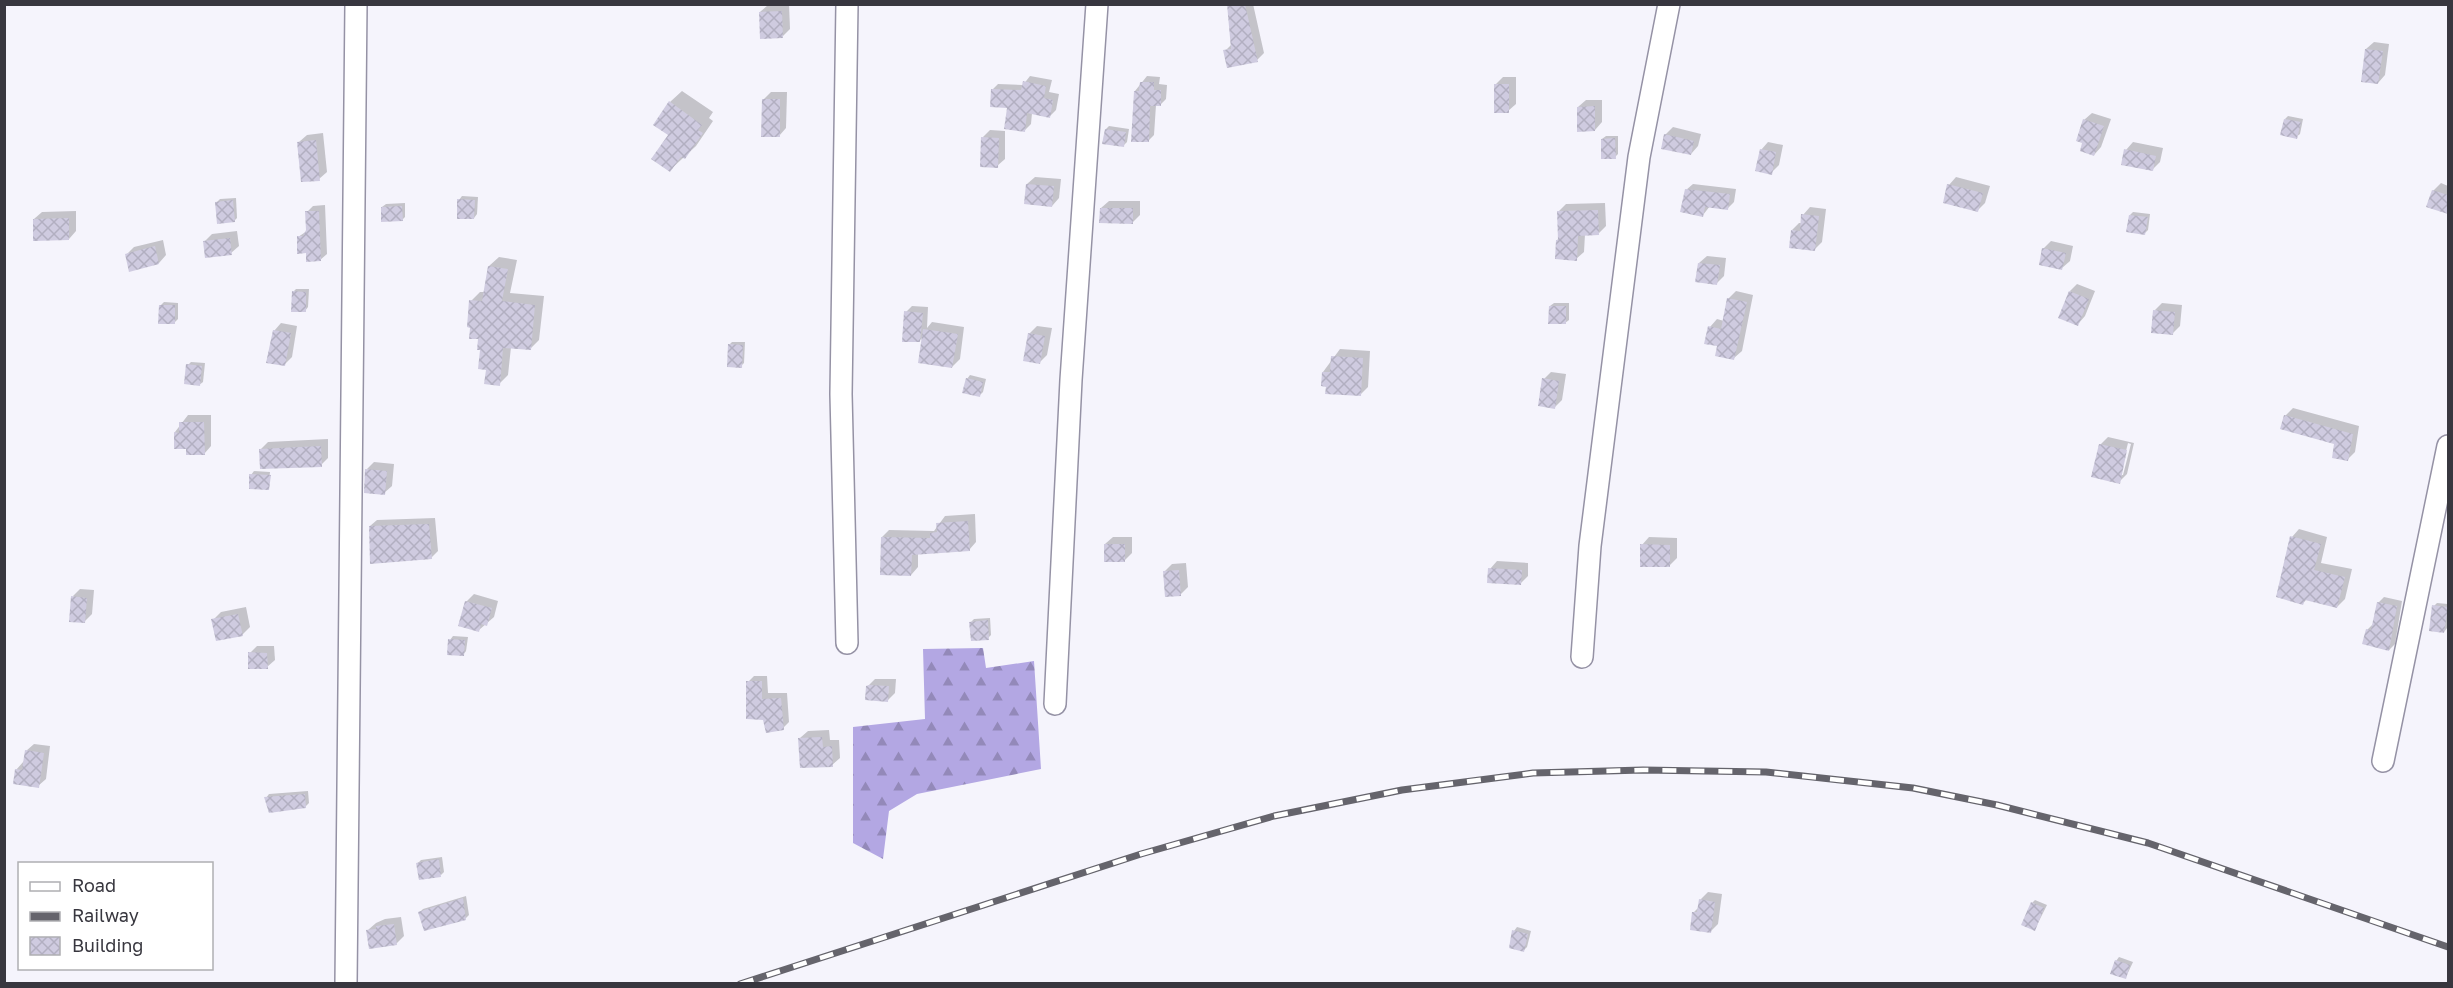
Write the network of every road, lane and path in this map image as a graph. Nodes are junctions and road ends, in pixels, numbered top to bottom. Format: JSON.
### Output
{"nodes":[{"id":1,"x":356,"y":4,"type":"edge"},
{"id":2,"x":847,"y":4,"type":"edge"},
{"id":3,"x":1097,"y":4,"type":"edge"},
{"id":4,"x":1669,"y":4,"type":"edge"},
{"id":5,"x":2448,"y":446,"type":"edge"},
{"id":6,"x":847,"y":643,"type":"dead end"},
{"id":7,"x":1582,"y":657,"type":"dead end"},
{"id":8,"x":1055,"y":704,"type":"dead end"},
{"id":9,"x":2382,"y":761,"type":"dead end"},
{"id":10,"x":346,"y":984,"type":"edge"}],
"edges":[{"from":1,"to":10,"type":"street"},
{"from":2,"to":6,"type":"street"},
{"from":3,"to":8,"type":"street"},
{"from":4,"to":7,"type":"street"},
{"from":5,"to":9,"type":"street"}]}
